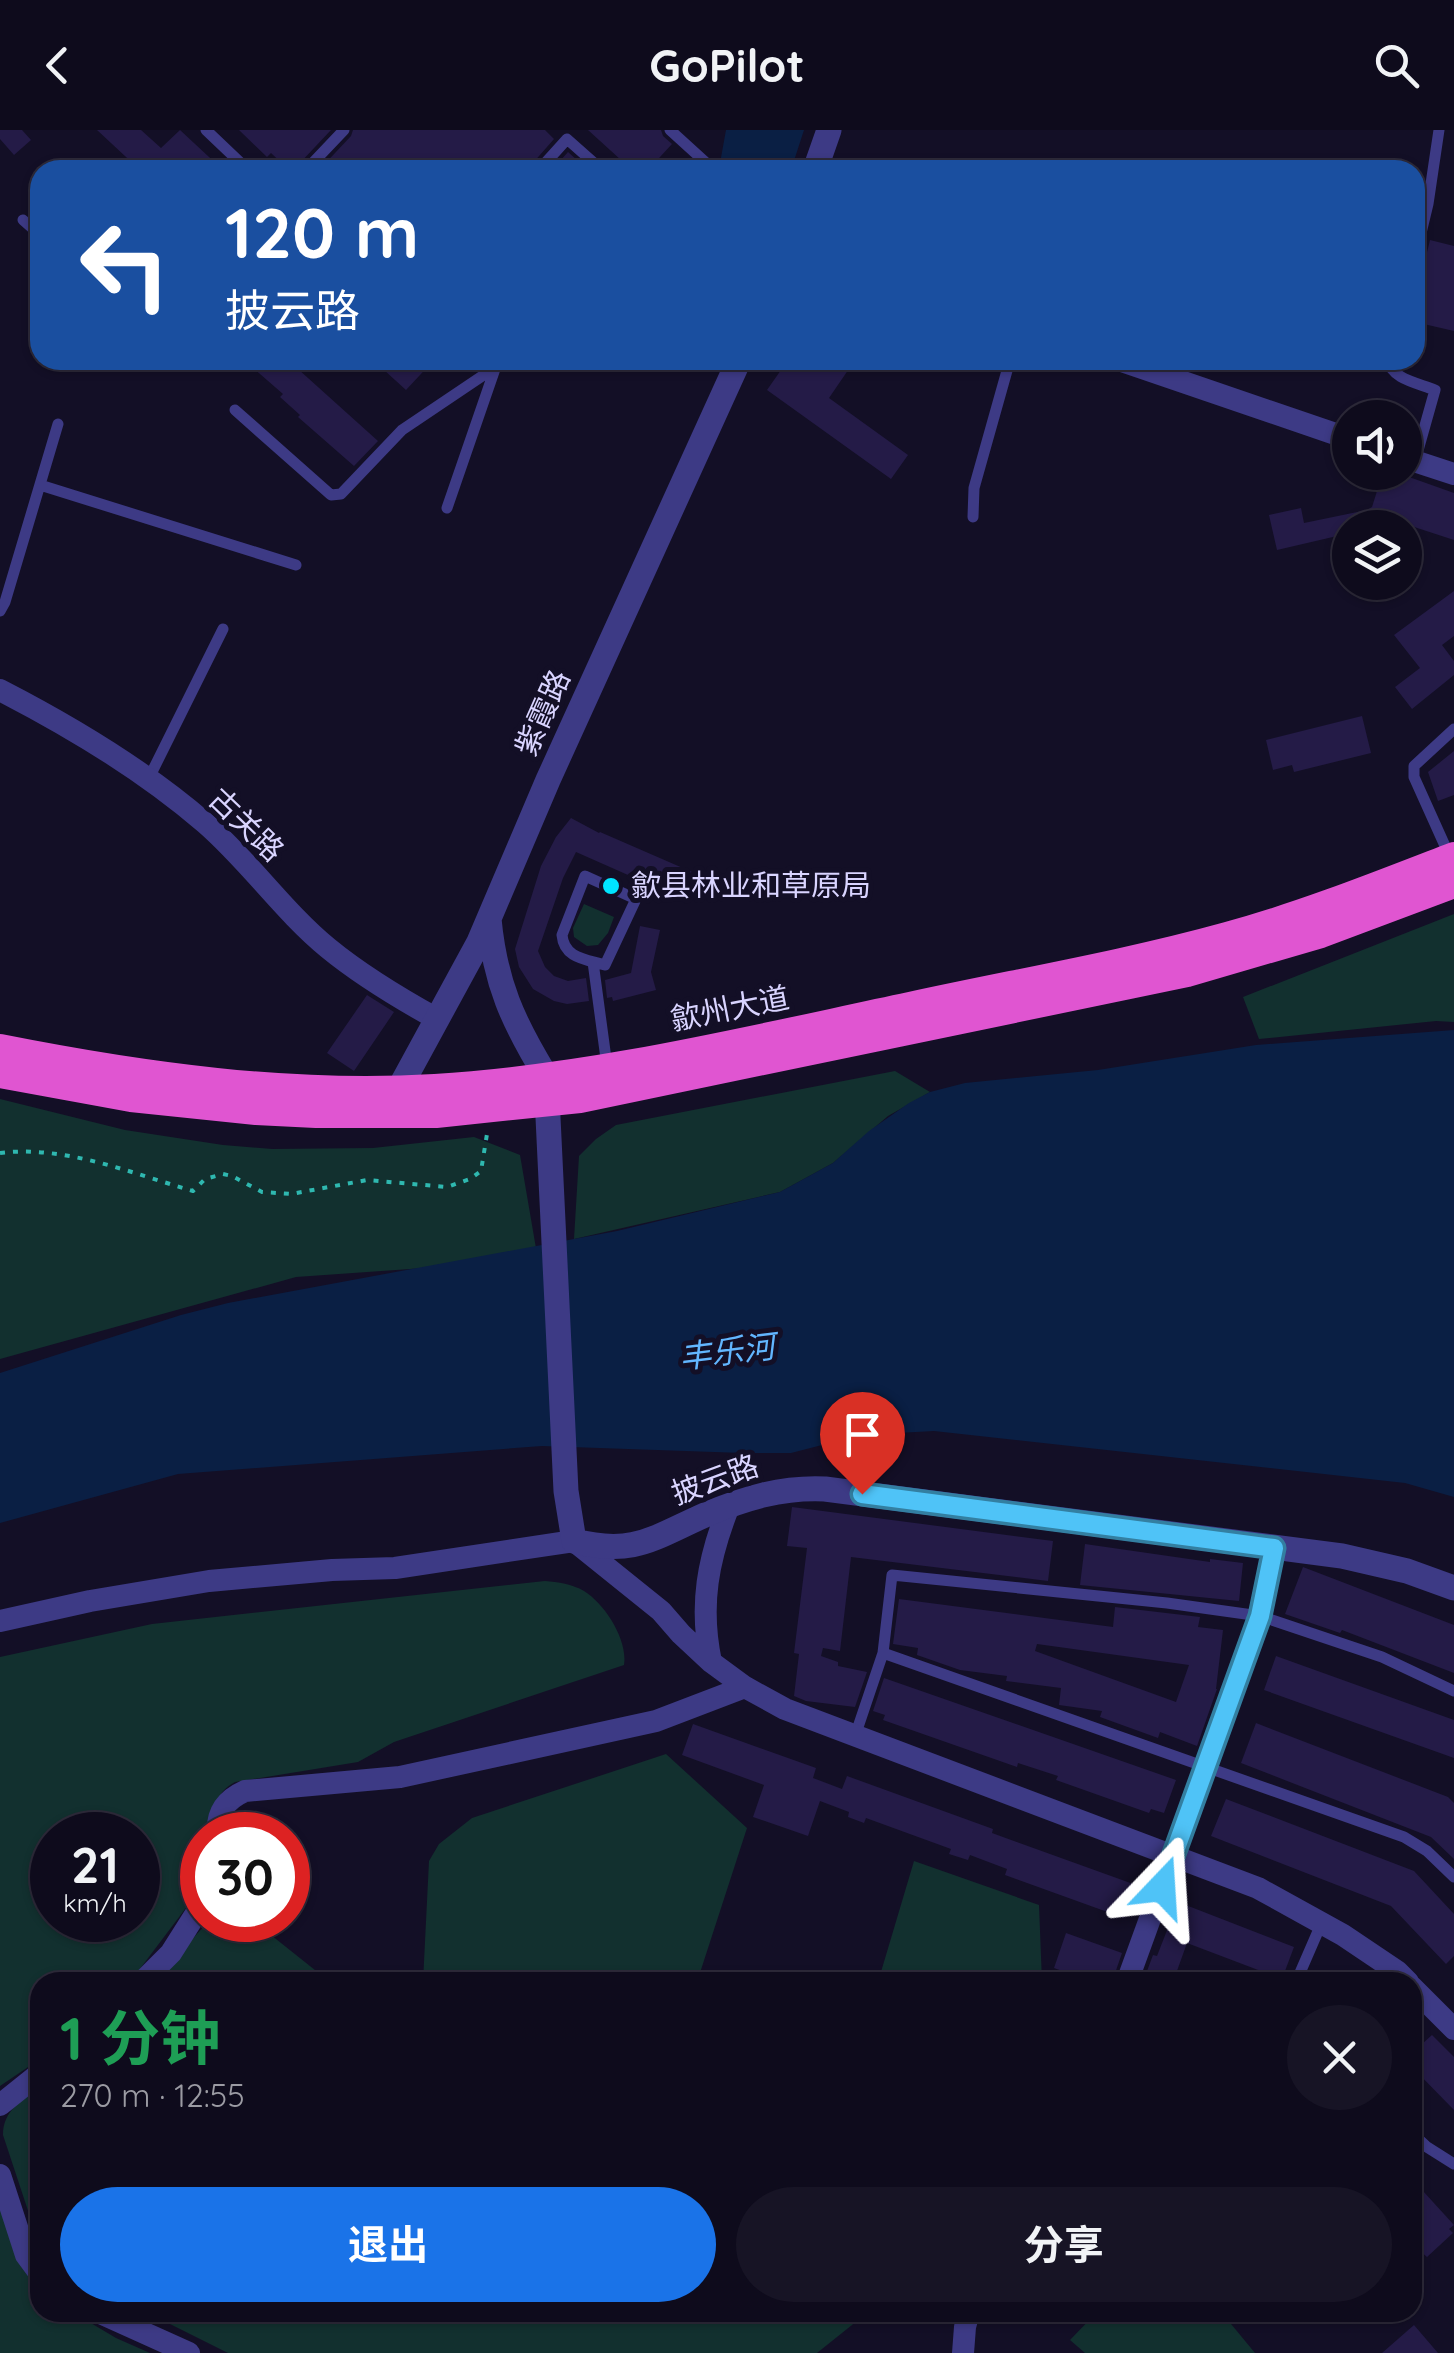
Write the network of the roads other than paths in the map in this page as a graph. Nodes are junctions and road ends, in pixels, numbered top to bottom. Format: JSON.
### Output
{"nodes":[{"id":1,"x":206,"y":130,"type":"edge"},
{"id":2,"x":344,"y":130,"type":"edge"},
{"id":3,"x":670,"y":130,"type":"edge"},
{"id":4,"x":829,"y":130,"type":"edge"},
{"id":5,"x":1439,"y":130,"type":"edge"},
{"id":6,"x":238,"y":160,"type":"edge"},
{"id":7,"x":316,"y":160,"type":"edge"},
{"id":8,"x":547,"y":160,"type":"edge"},
{"id":9,"x":591,"y":160,"type":"edge"},
{"id":10,"x":703,"y":160,"type":"edge"},
{"id":11,"x":819,"y":160,"type":"edge"},
{"id":12,"x":1425,"y":216,"type":"edge"},
{"id":13,"x":23,"y":220,"type":"dead end"},
{"id":14,"x":30,"y":226,"type":"edge"},
{"id":15,"x":491,"y":370,"type":"edge"},
{"id":16,"x":498,"y":370,"type":"edge"},
{"id":17,"x":734,"y":370,"type":"edge"},
{"id":18,"x":1007,"y":370,"type":"edge"},
{"id":19,"x":1148,"y":370,"type":"edge"},
{"id":20,"x":1392,"y":370,"type":"edge"},
{"id":21,"x":235,"y":410,"type":"dead end"},
{"id":22,"x":58,"y":424,"type":"dead end"},
{"id":23,"x":1422,"y":426,"type":"edge"},
{"id":24,"x":1332,"y":433,"type":"edge"},
{"id":25,"x":1422,"y":463,"type":"edge"},
{"id":26,"x":1454,"y":474,"type":"edge"},
{"id":27,"x":40,"y":485,"type":"junction"},
{"id":28,"x":447,"y":508,"type":"dead end"},
{"id":29,"x":972,"y":517,"type":"dead end"},
{"id":30,"x":296,"y":566,"type":"dead end"},
{"id":31,"x":0,"y":612,"type":"edge"},
{"id":32,"x":224,"y":629,"type":"dead end"},
{"id":33,"x":0,"y":690,"type":"edge"},
{"id":34,"x":1454,"y":729,"type":"edge"},
{"id":35,"x":148,"y":780,"type":"junction"},
{"id":36,"x":1453,"y":866,"type":"edge"},
{"id":37,"x":489,"y":919,"type":"junction"},
{"id":38,"x":592,"y":962,"type":"junction"},
{"id":39,"x":437,"y":1020,"type":"junction"},
{"id":40,"x":0,"y":1048,"type":"edge"},
{"id":41,"x":608,"y":1067,"type":"junction"},
{"id":42,"x":0,"y":1074,"type":"edge"},
{"id":43,"x":399,"y":1089,"type":"junction"},
{"id":44,"x":546,"y":1089,"type":"junction"},
{"id":45,"x":729,"y":1506,"type":"junction"},
{"id":46,"x":574,"y":1541,"type":"junction"},
{"id":47,"x":1274,"y":1548,"type":"junction"},
{"id":48,"x":1454,"y":1588,"type":"edge"},
{"id":49,"x":1260,"y":1616,"type":"junction"},
{"id":50,"x":0,"y":1621,"type":"edge"},
{"id":51,"x":883,"y":1653,"type":"junction"},
{"id":52,"x":711,"y":1662,"type":"junction"},
{"id":53,"x":745,"y":1687,"type":"junction"},
{"id":54,"x":1454,"y":1691,"type":"edge"},
{"id":55,"x":856,"y":1736,"type":"junction"},
{"id":56,"x":1205,"y":1767,"type":"junction"},
{"id":57,"x":220,"y":1812,"type":"edge"},
{"id":58,"x":1174,"y":1855,"type":"junction"},
{"id":59,"x":1454,"y":1877,"type":"edge"},
{"id":60,"x":1322,"y":1922,"type":"junction"},
{"id":61,"x":180,"y":1941,"type":"edge"},
{"id":62,"x":153,"y":1972,"type":"edge"},
{"id":63,"x":1131,"y":1972,"type":"edge"},
{"id":64,"x":1300,"y":1972,"type":"edge"},
{"id":65,"x":1394,"y":1972,"type":"edge"},
{"id":66,"x":1422,"y":1997,"type":"edge"},
{"id":67,"x":1454,"y":2030,"type":"edge"},
{"id":68,"x":30,"y":2081,"type":"edge"},
{"id":69,"x":0,"y":2106,"type":"edge"},
{"id":70,"x":1422,"y":2143,"type":"edge"},
{"id":71,"x":1454,"y":2164,"type":"edge"},
{"id":72,"x":0,"y":2176,"type":"edge"},
{"id":73,"x":30,"y":2261,"type":"edge"},
{"id":74,"x":120,"y":2322,"type":"edge"},
{"id":75,"x":966,"y":2322,"type":"edge"},
{"id":76,"x":190,"y":2353,"type":"edge"},
{"id":77,"x":964,"y":2353,"type":"edge"}],
"edges":[{"from":1,"to":6,"type":"lane"},
{"from":2,"to":7,"type":"lane"},
{"from":3,"to":10,"type":"lane"},
{"from":4,"to":11,"type":"street"},
{"from":5,"to":12,"type":"lane"},
{"from":8,"to":9,"type":"lane"},
{"from":13,"to":14,"type":"lane"},
{"from":15,"to":21,"type":"lane"},
{"from":16,"to":28,"type":"lane"},
{"from":17,"to":37,"type":"street","name":"紫霞路"},
{"from":18,"to":29,"type":"lane"},
{"from":19,"to":24,"type":"street"},
{"from":20,"to":23,"type":"lane"},
{"from":22,"to":27,"type":"lane"},
{"from":25,"to":26,"type":"street"},
{"from":27,"to":30,"type":"lane"},
{"from":27,"to":31,"type":"lane"},
{"from":32,"to":35,"type":"lane"},
{"from":33,"to":35,"type":"street","name":"古关路"},
{"from":34,"to":36,"type":"lane"},
{"from":35,"to":39,"type":"street","name":"古关路"},
{"from":36,"to":41,"type":"highway","name":"歙州大道"},
{"from":36,"to":44,"type":"highway","name":"歙州大道"},
{"from":37,"to":39,"type":"street","name":"紫霞路"},
{"from":37,"to":44,"type":"street"},
{"from":38,"to":38,"type":"lane"},
{"from":38,"to":41,"type":"lane"},
{"from":39,"to":43,"type":"street","name":"紫霞路"},
{"from":40,"to":43,"type":"highway","name":"歙州大道"},
{"from":41,"to":44,"type":"highway","name":"歙州大道"},
{"from":42,"to":44,"type":"highway","name":"歙州大道"},
{"from":43,"to":44,"type":"highway","name":"歙州大道"},
{"from":44,"to":46,"type":"street"},
{"from":45,"to":46,"type":"street","name":"披云路"},
{"from":45,"to":47,"type":"street","name":"披云路"},
{"from":45,"to":52,"type":"street"},
{"from":46,"to":50,"type":"street","name":"披云路"},
{"from":46,"to":52,"type":"street"},
{"from":47,"to":48,"type":"street","name":"披云路"},
{"from":47,"to":49,"type":"street"},
{"from":49,"to":51,"type":"lane"},
{"from":49,"to":54,"type":"lane"},
{"from":49,"to":56,"type":"street"},
{"from":51,"to":55,"type":"lane"},
{"from":51,"to":56,"type":"lane"},
{"from":52,"to":53,"type":"street"},
{"from":53,"to":55,"type":"street"},
{"from":53,"to":57,"type":"street"},
{"from":55,"to":58,"type":"street"},
{"from":56,"to":58,"type":"street"},
{"from":56,"to":59,"type":"lane"},
{"from":58,"to":60,"type":"street"},
{"from":58,"to":63,"type":"street"},
{"from":60,"to":64,"type":"lane"},
{"from":60,"to":65,"type":"street"},
{"from":61,"to":62,"type":"street"},
{"from":66,"to":67,"type":"street"},
{"from":68,"to":69,"type":"street"},
{"from":70,"to":71,"type":"lane"},
{"from":72,"to":73,"type":"street"},
{"from":74,"to":76,"type":"street"},
{"from":75,"to":77,"type":"street"}]}
